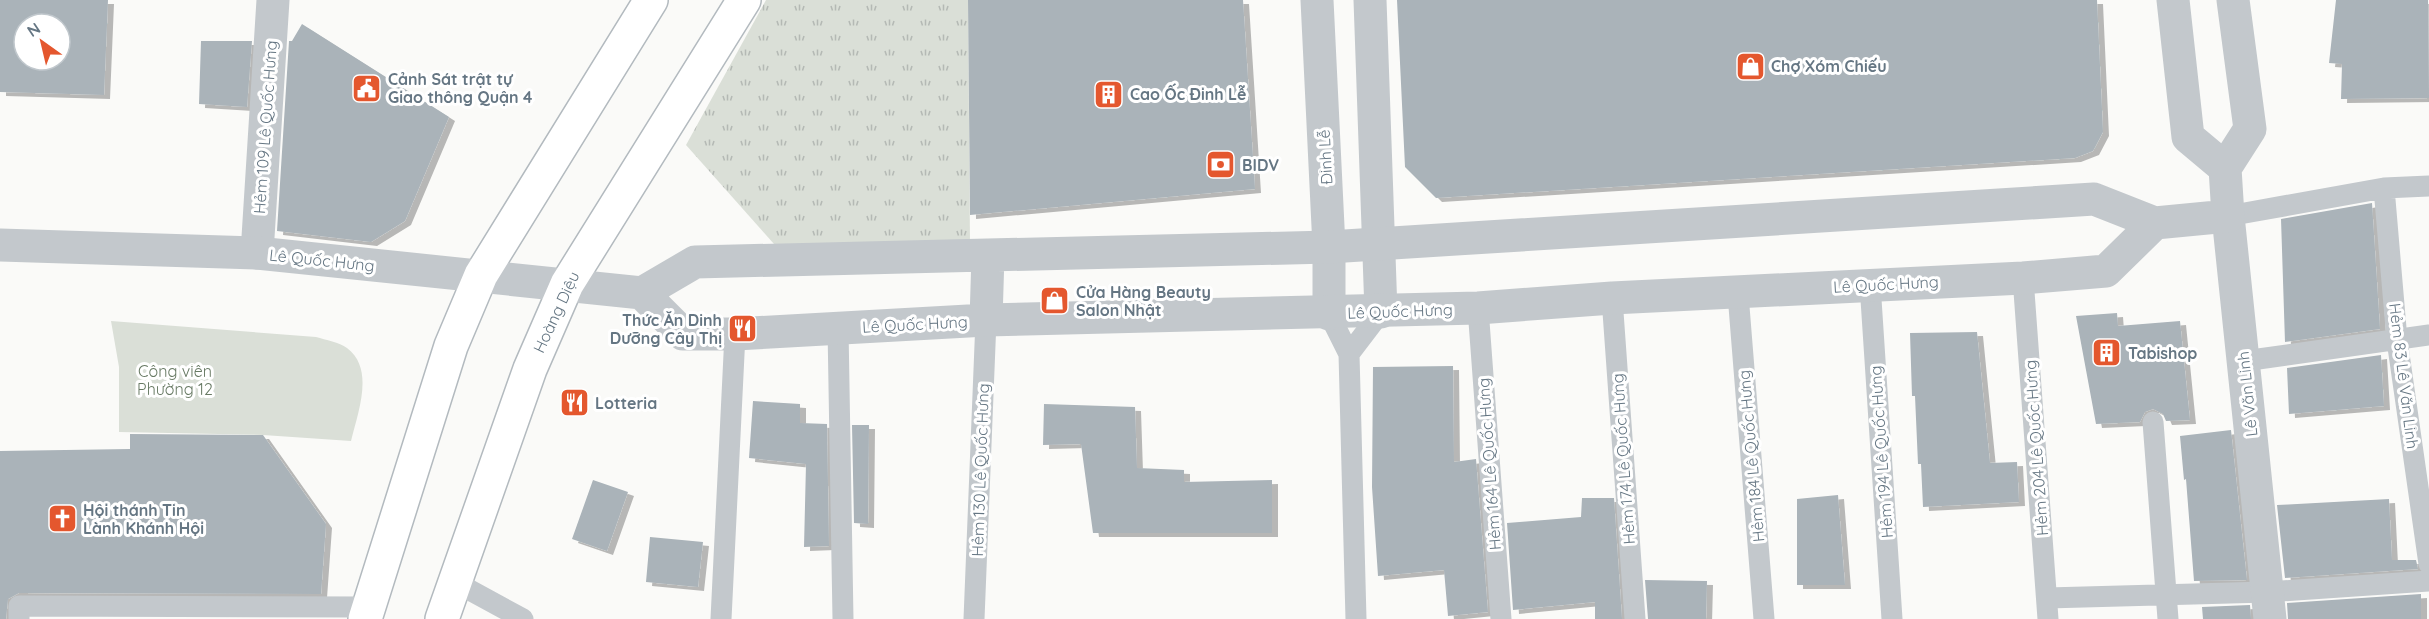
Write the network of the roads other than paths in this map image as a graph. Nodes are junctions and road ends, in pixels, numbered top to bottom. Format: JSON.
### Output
{"nodes":[{"id":1,"x":273,"y":0,"type":"edge"},
{"id":2,"x":651,"y":0,"type":"edge"},
{"id":3,"x":744,"y":0,"type":"edge"},
{"id":4,"x":1317,"y":0,"type":"edge"},
{"id":5,"x":1370,"y":0,"type":"edge"},
{"id":6,"x":2173,"y":0,"type":"edge"},
{"id":7,"x":2233,"y":0,"type":"edge"},
{"id":8,"x":2225,"y":168,"type":"junction"},
{"id":9,"x":2429,"y":186,"type":"edge"},
{"id":10,"x":2384,"y":188,"type":"junction"},
{"id":11,"x":2228,"y":216,"type":"junction"},
{"id":12,"x":2155,"y":223,"type":"junction"},
{"id":13,"x":1380,"y":244,"type":"junction"},
{"id":14,"x":0,"y":245,"type":"edge"},
{"id":15,"x":1329,"y":247,"type":"junction"},
{"id":16,"x":257,"y":253,"type":"junction"},
{"id":17,"x":988,"y":255,"type":"junction"},
{"id":18,"x":481,"y":275,"type":"junction"},
{"id":19,"x":2023,"y":278,"type":"junction"},
{"id":20,"x":567,"y":284,"type":"junction"},
{"id":21,"x":1870,"y":284,"type":"junction"},
{"id":22,"x":642,"y":293,"type":"junction"},
{"id":23,"x":1738,"y":294,"type":"junction"},
{"id":24,"x":1612,"y":298,"type":"junction"},
{"id":25,"x":1478,"y":308,"type":"junction"},
{"id":26,"x":1381,"y":312,"type":"junction"},
{"id":27,"x":1329,"y":314,"type":"junction"},
{"id":28,"x":986,"y":320,"type":"junction"},
{"id":29,"x":838,"y":328,"type":"junction"},
{"id":30,"x":735,"y":334,"type":"junction"},
{"id":31,"x":2429,"y":335,"type":"edge"},
{"id":32,"x":2397,"y":339,"type":"junction"},
{"id":33,"x":1349,"y":354,"type":"junction"},
{"id":34,"x":2244,"y":362,"type":"junction"},
{"id":35,"x":2153,"y":422,"type":"dead end"},
{"id":36,"x":2429,"y":564,"type":"edge"},
{"id":37,"x":2429,"y":581,"type":"edge"},
{"id":38,"x":455,"y":582,"type":"junction"},
{"id":39,"x":2166,"y":595,"type":"junction"},
{"id":40,"x":2269,"y":605,"type":"edge"},
{"id":41,"x":2048,"y":609,"type":"edge"},
{"id":42,"x":367,"y":613,"type":"edge"},
{"id":43,"x":19,"y":619,"type":"edge"},
{"id":44,"x":442,"y":619,"type":"edge"},
{"id":45,"x":524,"y":619,"type":"edge"},
{"id":46,"x":722,"y":619,"type":"edge"},
{"id":47,"x":843,"y":619,"type":"edge"},
{"id":48,"x":974,"y":619,"type":"edge"},
{"id":49,"x":1356,"y":619,"type":"edge"},
{"id":50,"x":1501,"y":619,"type":"edge"},
{"id":51,"x":1635,"y":619,"type":"edge"},
{"id":52,"x":1764,"y":619,"type":"edge"},
{"id":53,"x":1892,"y":619,"type":"edge"},
{"id":54,"x":2168,"y":619,"type":"edge"}],
"edges":[{"from":1,"to":16,"type":"street","name":"Hẻm 109 Lê Quốc Hưng"},
{"from":2,"to":18,"type":"main road"},
{"from":3,"to":20,"type":"main road","name":"Hoàng Diệu"},
{"from":4,"to":15,"type":"street","name":"Ðinh Lễ"},
{"from":5,"to":13,"type":"street"},
{"from":6,"to":8,"type":"street"},
{"from":7,"to":8,"type":"street"},
{"from":8,"to":11,"type":"street","name":"Lê Văn Linh"},
{"from":9,"to":10,"type":"lane"},
{"from":10,"to":11,"type":"lane"},
{"from":10,"to":32,"type":"lane","name":"Hẻm 83 Lê Văn Linh"},
{"from":11,"to":12,"type":"street"},
{"from":11,"to":34,"type":"street","name":"Lê Văn Linh"},
{"from":12,"to":13,"type":"street"},
{"from":12,"to":19,"type":"street","name":"Lê Quốc Hưng"},
{"from":13,"to":15,"type":"street"},
{"from":13,"to":26,"type":"street"},
{"from":14,"to":16,"type":"street","name":"Lê Quốc Hưng"},
{"from":15,"to":17,"type":"street"},
{"from":15,"to":27,"type":"street","name":"Ðinh Lễ"},
{"from":16,"to":18,"type":"street","name":"Lê Quốc Hưng"},
{"from":17,"to":22,"type":"street"},
{"from":17,"to":28,"type":"street"},
{"from":18,"to":20,"type":"street","name":"Lê Quốc Hưng"},
{"from":18,"to":42,"type":"main road"},
{"from":19,"to":21,"type":"street","name":"Lê Quốc Hưng"},
{"from":19,"to":41,"type":"lane","name":"Hẻm 204 Lê Quốc Hưng"},
{"from":20,"to":22,"type":"street","name":"Lê Quốc Hưng"},
{"from":20,"to":38,"type":"main road","name":"Hoàng Diệu"},
{"from":21,"to":23,"type":"street","name":"Lê Quốc Hưng"},
{"from":21,"to":53,"type":"lane","name":"Hẻm 194 Lê Quốc Hưng"},
{"from":22,"to":30,"type":"street","name":"Lê Quốc Hưng"},
{"from":23,"to":24,"type":"street","name":"Lê Quốc Hưng"},
{"from":23,"to":52,"type":"lane","name":"Hẻm 184 Lê Quốc Hưng"},
{"from":24,"to":25,"type":"street","name":"Lê Quốc Hưng"},
{"from":24,"to":51,"type":"lane","name":"Hẻm 174 Lê Quốc Hưng"},
{"from":25,"to":26,"type":"street","name":"Lê Quốc Hưng"},
{"from":25,"to":50,"type":"lane","name":"Hẻm 164 Lê Quốc Hưng"},
{"from":26,"to":27,"type":"street","name":"Lê Quốc Hưng"},
{"from":26,"to":33,"type":"lane"},
{"from":27,"to":28,"type":"street","name":"Lê Quốc Hưng"},
{"from":27,"to":33,"type":"lane"},
{"from":28,"to":29,"type":"street","name":"Lê Quốc Hưng"},
{"from":28,"to":48,"type":"lane","name":"Hẻm 130 Lê Quốc Hưng"},
{"from":29,"to":30,"type":"street","name":"Lê Quốc Hưng"},
{"from":29,"to":47,"type":"lane"},
{"from":30,"to":46,"type":"lane"},
{"from":31,"to":32,"type":"lane"},
{"from":32,"to":34,"type":"lane"},
{"from":32,"to":36,"type":"lane","name":"Hẻm 83 Lê Văn Linh"},
{"from":33,"to":49,"type":"lane"},
{"from":34,"to":40,"type":"street","name":"Lê Văn Linh"},
{"from":35,"to":39,"type":"lane"},
{"from":37,"to":40,"type":"lane"},
{"from":38,"to":44,"type":"main road","name":"Hoàng Diệu"},
{"from":38,"to":45,"type":"lane"},
{"from":39,"to":40,"type":"lane"},
{"from":39,"to":41,"type":"lane"},
{"from":39,"to":54,"type":"lane"},
{"from":42,"to":43,"type":"lane"}]}
